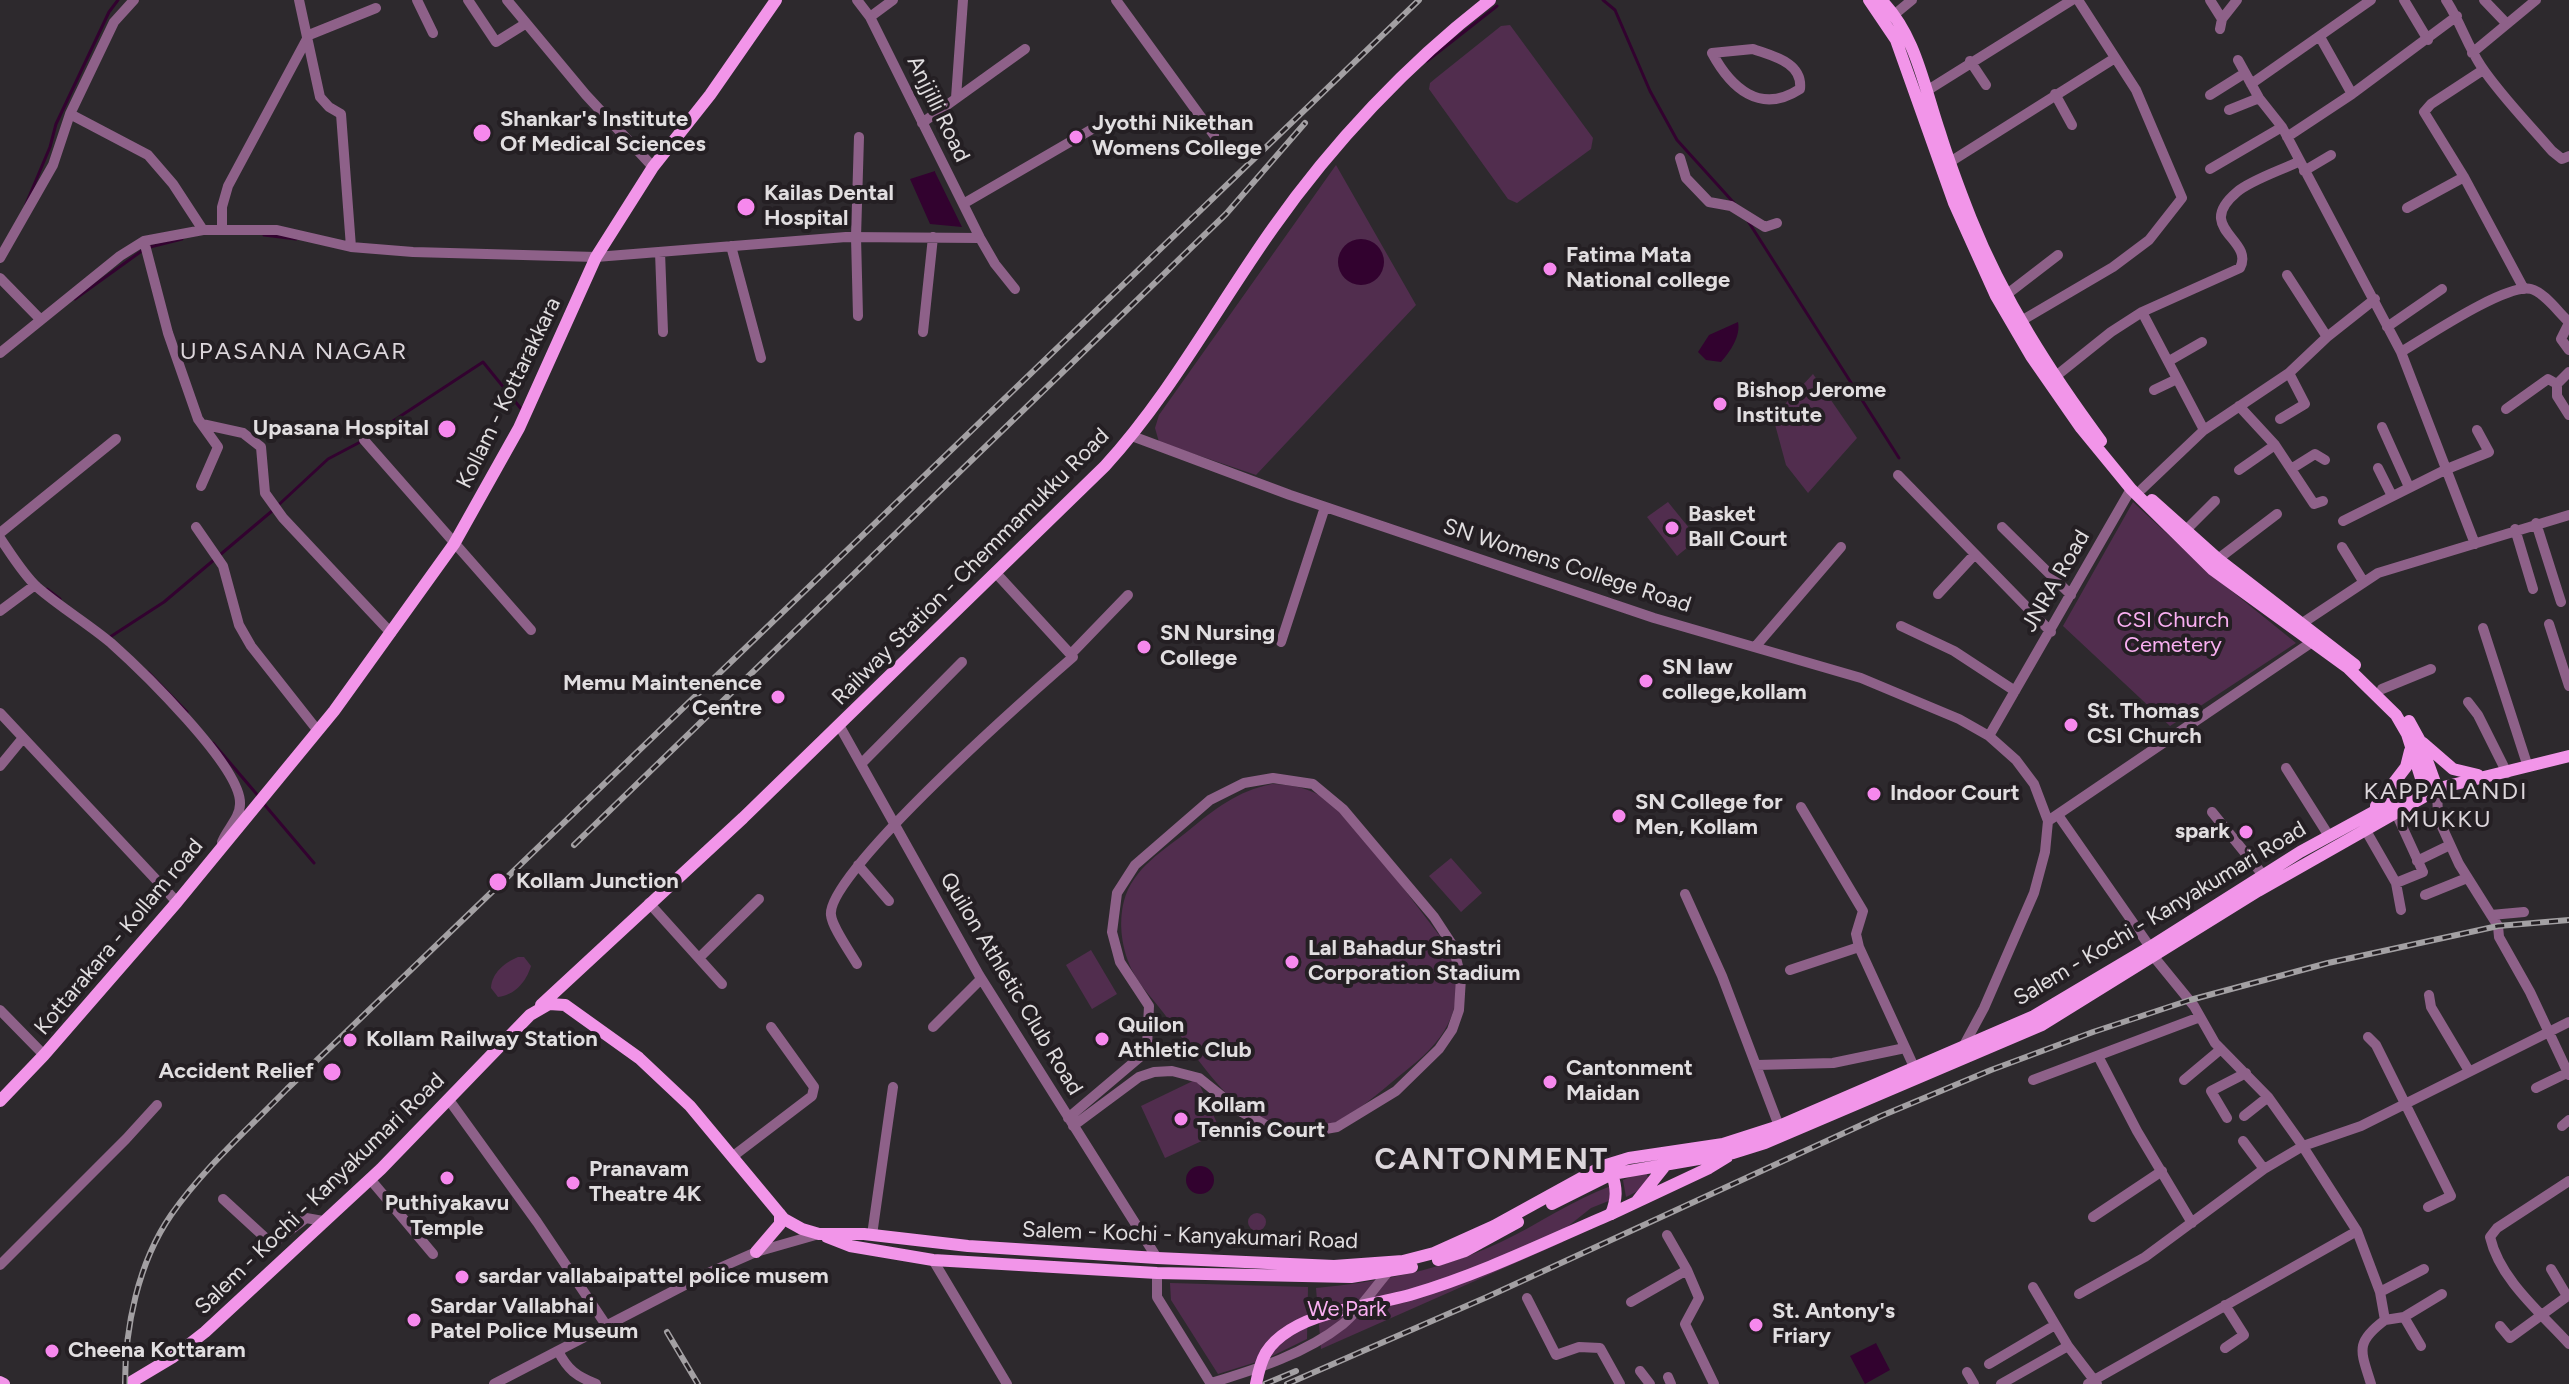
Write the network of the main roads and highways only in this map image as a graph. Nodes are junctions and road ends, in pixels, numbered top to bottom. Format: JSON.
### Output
{"nodes":[{"id":1,"x":776,"y":0,"type":"edge"},
{"id":2,"x":1490,"y":0,"type":"edge"},
{"id":3,"x":1869,"y":0,"type":"edge"},
{"id":4,"x":1881,"y":0,"type":"edge"},
{"id":5,"x":2137,"y":489,"type":"junction"},
{"id":6,"x":2415,"y":744,"type":"junction"},
{"id":7,"x":2569,"y":756,"type":"edge"},
{"id":8,"x":2493,"y":776,"type":"junction"},
{"id":9,"x":2431,"y":790,"type":"junction"},
{"id":10,"x":261,"y":800,"type":"joint"},
{"id":11,"x":2368,"y":813,"type":"junction"},
{"id":12,"x":2152,"y":952,"type":"junction"},
{"id":13,"x":564,"y":982,"type":"junction"},
{"id":14,"x":579,"y":1013,"type":"junction"},
{"id":15,"x":530,"y":1015,"type":"junction"},
{"id":16,"x":1966,"y":1053,"type":"junction"},
{"id":17,"x":0,"y":1101,"type":"edge"},
{"id":18,"x":1678,"y":1151,"type":"junction"},
{"id":19,"x":1733,"y":1153,"type":"junction"},
{"id":20,"x":1668,"y":1163,"type":"junction"},
{"id":21,"x":1612,"y":1174,"type":"junction"},
{"id":22,"x":1635,"y":1204,"type":"junction"},
{"id":23,"x":780,"y":1214,"type":"junction"},
{"id":24,"x":1611,"y":1214,"type":"junction"},
{"id":25,"x":819,"y":1234,"type":"junction"},
{"id":26,"x":756,"y":1252,"type":"road end"},
{"id":27,"x":132,"y":1382,"type":"edge"},
{"id":28,"x":1256,"y":1384,"type":"edge"}],
"edges":[{"from":1,"to":10,"type":"main road","name":"Kollam - Kottarakkara"},
{"from":2,"to":13,"type":"main road","name":"Railway Station - Chemmamukku Road"},
{"from":3,"to":5,"type":"main road"},
{"from":4,"to":5,"type":"main road"},
{"from":5,"to":6,"type":"main road"},
{"from":5,"to":6,"type":"main road"},
{"from":6,"to":8,"type":"main road"},
{"from":6,"to":9,"type":"main road"},
{"from":6,"to":11,"type":"main road"},
{"from":7,"to":8,"type":"main road","name":"Salem - Kochi - Kanyakumari Road"},
{"from":8,"to":9,"type":"main road","name":"Salem - Kochi - Kanyakumari Road"},
{"from":9,"to":11,"type":"main road","name":"Salem - Kochi - Kanyakumari Road"},
{"from":9,"to":12,"type":"main road"},
{"from":10,"to":17,"type":"main road","name":"Kottarakara - Kollam road"},
{"from":11,"to":12,"type":"main road","name":"Salem - Kochi - Kanyakumari Road"},
{"from":12,"to":16,"type":"main road","name":"Salem - Kochi - Kanyakumari Road"},
{"from":13,"to":14,"type":"main road"},
{"from":13,"to":15,"type":"main road","name":"Railway Station - Chemmamukku Road"},
{"from":14,"to":15,"type":"main road","name":"Salem - Kochi - Kanyakumari Road"},
{"from":14,"to":23,"type":"main road","name":"Salem - Kochi - Kanyakumari Road"},
{"from":15,"to":27,"type":"main road","name":"Salem - Kochi - Kanyakumari Road"},
{"from":16,"to":18,"type":"main road","name":"Salem - Kochi - Kanyakumari Road"},
{"from":16,"to":19,"type":"main road"},
{"from":18,"to":20,"type":"main road"},
{"from":18,"to":25,"type":"main road","name":"Salem - Kochi - Kanyakumari Road"},
{"from":19,"to":20,"type":"main road"},
{"from":19,"to":22,"type":"main road"},
{"from":20,"to":21,"type":"main road"},
{"from":20,"to":22,"type":"main road"},
{"from":21,"to":24,"type":"main road"},
{"from":21,"to":25,"type":"main road"},
{"from":22,"to":24,"type":"main road"},
{"from":23,"to":25,"type":"main road","name":"Salem - Kochi - Kanyakumari Road"},
{"from":23,"to":26,"type":"main road"},
{"from":24,"to":28,"type":"main road","bridge":true}]}
